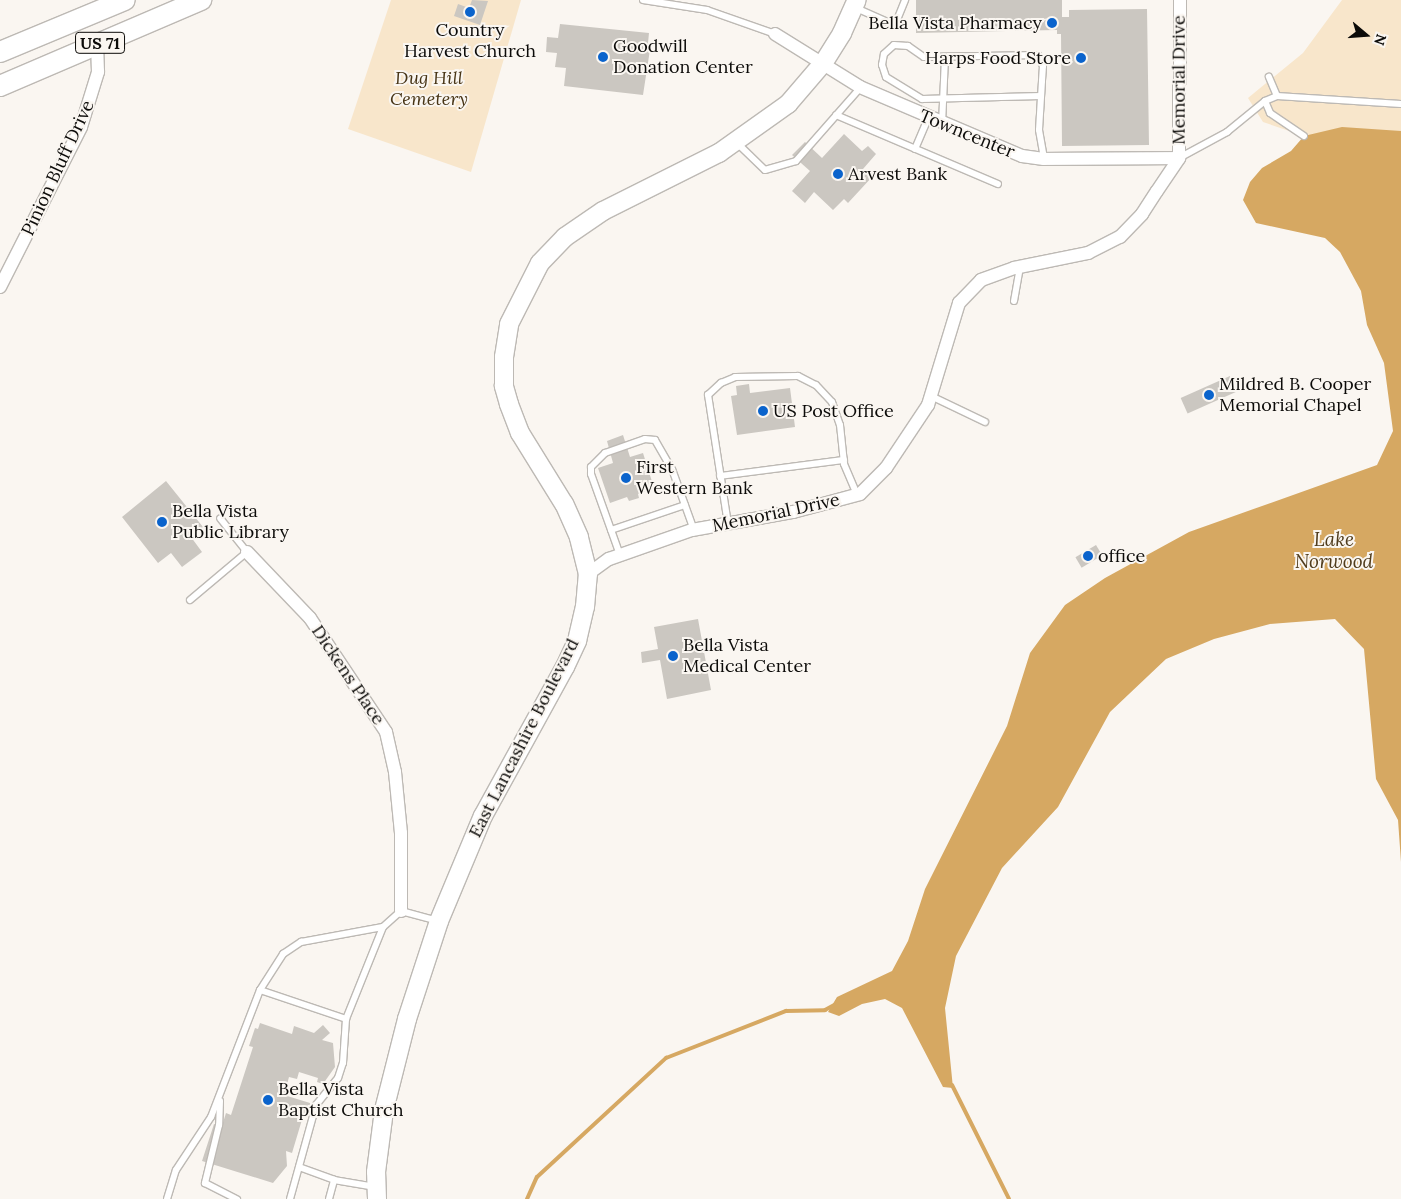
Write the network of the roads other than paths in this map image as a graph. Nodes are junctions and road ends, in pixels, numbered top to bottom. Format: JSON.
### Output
{"nodes":[{"id":1,"x":124,"y":0,"type":"edge"},
{"id":2,"x":200,"y":0,"type":"edge"},
{"id":3,"x":643,"y":0,"type":"edge"},
{"id":4,"x":905,"y":0,"type":"edge"},
{"id":5,"x":1180,"y":0,"type":"edge"},
{"id":6,"x":855,"y":4,"type":"edge"},
{"id":7,"x":775,"y":34,"type":"joint"},
{"id":8,"x":97,"y":45,"type":"junction"},
{"id":9,"x":0,"y":52,"type":"edge"},
{"id":10,"x":945,"y":58,"type":"junction"},
{"id":11,"x":824,"y":62,"type":"junction"},
{"id":12,"x":1270,"y":77,"type":"dead end"},
{"id":13,"x":0,"y":86,"type":"edge"},
{"id":14,"x":861,"y":87,"type":"junction"},
{"id":15,"x":1041,"y":96,"type":"junction"},
{"id":16,"x":1277,"y":96,"type":"junction"},
{"id":17,"x":943,"y":99,"type":"junction"},
{"id":18,"x":1265,"y":101,"type":"junction"},
{"id":19,"x":1401,"y":104,"type":"edge"},
{"id":20,"x":836,"y":115,"type":"junction"},
{"id":21,"x":928,"y":118,"type":"junction"},
{"id":22,"x":942,"y":124,"type":"junction"},
{"id":23,"x":1304,"y":136,"type":"dead end"},
{"id":24,"x":736,"y":142,"type":"junction"},
{"id":25,"x":915,"y":148,"type":"junction"},
{"id":26,"x":1179,"y":158,"type":"junction"},
{"id":27,"x":1044,"y":159,"type":"junction"},
{"id":28,"x":998,"y":184,"type":"dead end"},
{"id":29,"x":1020,"y":267,"type":"junction"},
{"id":30,"x":0,"y":287,"type":"edge"},
{"id":31,"x":1014,"y":301,"type":"dead end"},
{"id":32,"x":931,"y":396,"type":"junction"},
{"id":33,"x":985,"y":422,"type":"dead end"},
{"id":34,"x":844,"y":460,"type":"junction"},
{"id":35,"x":720,"y":476,"type":"junction"},
{"id":36,"x":857,"y":495,"type":"junction"},
{"id":37,"x":685,"y":505,"type":"junction"},
{"id":38,"x":220,"y":518,"type":"dead end"},
{"id":39,"x":728,"y":524,"type":"junction"},
{"id":40,"x":611,"y":530,"type":"junction"},
{"id":41,"x":694,"y":530,"type":"junction"},
{"id":42,"x":247,"y":552,"type":"junction"},
{"id":43,"x":620,"y":555,"type":"junction"},
{"id":44,"x":588,"y":574,"type":"junction"},
{"id":45,"x":190,"y":600,"type":"dead end"},
{"id":46,"x":401,"y":911,"type":"junction"},
{"id":47,"x":439,"y":921,"type":"junction"},
{"id":48,"x":383,"y":927,"type":"junction"},
{"id":49,"x":260,"y":990,"type":"junction"},
{"id":50,"x":346,"y":1018,"type":"junction"},
{"id":51,"x":220,"y":1095,"type":"junction"},
{"id":52,"x":299,"y":1166,"type":"junction"},
{"id":53,"x":334,"y":1180,"type":"junction"},
{"id":54,"x":377,"y":1193,"type":"edge"},
{"id":55,"x":167,"y":1199,"type":"edge"},
{"id":56,"x":237,"y":1199,"type":"edge"},
{"id":57,"x":290,"y":1199,"type":"edge"},
{"id":58,"x":329,"y":1199,"type":"edge"}],
"edges":[{"from":1,"to":9,"type":"main road","number":"US 71"},
{"from":2,"to":8,"type":"main road","number":"US 71"},
{"from":3,"to":7,"type":"lane"},
{"from":4,"to":6,"type":"lane"},
{"from":5,"to":26,"type":"street","name":"Memorial Drive"},
{"from":6,"to":11,"type":"main road","name":"East Lancashire Boulevard"},
{"from":7,"to":11,"type":"street","name":"Towncenter"},
{"from":8,"to":13,"type":"main road","number":"US 71"},
{"from":8,"to":30,"type":"street","name":"Pinion Bluff Drive"},
{"from":10,"to":15,"type":"lane"},
{"from":10,"to":17,"type":"lane"},
{"from":10,"to":17,"type":"lane"},
{"from":11,"to":14,"type":"street","name":"Towncenter"},
{"from":11,"to":24,"type":"main road","name":"East Lancashire Boulevard"},
{"from":12,"to":16,"type":"lane"},
{"from":14,"to":20,"type":"lane"},
{"from":14,"to":21,"type":"street","name":"Towncenter"},
{"from":15,"to":17,"type":"lane"},
{"from":15,"to":27,"type":"lane"},
{"from":16,"to":18,"type":"lane"},
{"from":16,"to":19,"type":"lane"},
{"from":17,"to":22,"type":"lane"},
{"from":18,"to":23,"type":"lane"},
{"from":18,"to":26,"type":"lane"},
{"from":20,"to":24,"type":"lane"},
{"from":20,"to":25,"type":"lane"},
{"from":21,"to":22,"type":"street","name":"Towncenter"},
{"from":21,"to":25,"type":"lane"},
{"from":22,"to":27,"type":"street","name":"Towncenter"},
{"from":24,"to":44,"type":"main road","name":"East Lancashire Boulevard"},
{"from":25,"to":28,"type":"lane"},
{"from":26,"to":27,"type":"street","name":"Towncenter"},
{"from":26,"to":29,"type":"street","name":"Memorial Drive"},
{"from":29,"to":31,"type":"lane"},
{"from":29,"to":32,"type":"street","name":"Memorial Drive"},
{"from":32,"to":33,"type":"lane"},
{"from":32,"to":36,"type":"street","name":"Memorial Drive"},
{"from":34,"to":35,"type":"lane"},
{"from":34,"to":35,"type":"lane"},
{"from":34,"to":36,"type":"lane"},
{"from":35,"to":39,"type":"lane"},
{"from":36,"to":39,"type":"street","name":"Memorial Drive"},
{"from":37,"to":40,"type":"lane"},
{"from":37,"to":40,"type":"lane"},
{"from":37,"to":41,"type":"lane"},
{"from":38,"to":42,"type":"lane"},
{"from":39,"to":41,"type":"street","name":"Memorial Drive"},
{"from":40,"to":43,"type":"lane"},
{"from":41,"to":43,"type":"street","name":"Memorial Drive"},
{"from":42,"to":45,"type":"lane"},
{"from":42,"to":46,"type":"street","name":"Dickens Place"},
{"from":43,"to":44,"type":"street","name":"Memorial Drive"},
{"from":44,"to":47,"type":"main road","name":"East Lancashire Boulevard"},
{"from":46,"to":47,"type":"lane"},
{"from":46,"to":48,"type":"lane"},
{"from":47,"to":54,"type":"main road","name":"East Lancashire Boulevard"},
{"from":48,"to":49,"type":"lane"},
{"from":48,"to":50,"type":"lane"},
{"from":49,"to":50,"type":"lane"},
{"from":49,"to":51,"type":"lane"},
{"from":50,"to":52,"type":"lane"},
{"from":51,"to":55,"type":"lane"},
{"from":51,"to":56,"type":"lane"},
{"from":52,"to":53,"type":"lane"},
{"from":52,"to":57,"type":"lane"},
{"from":53,"to":54,"type":"lane"},
{"from":53,"to":58,"type":"lane"}]}
